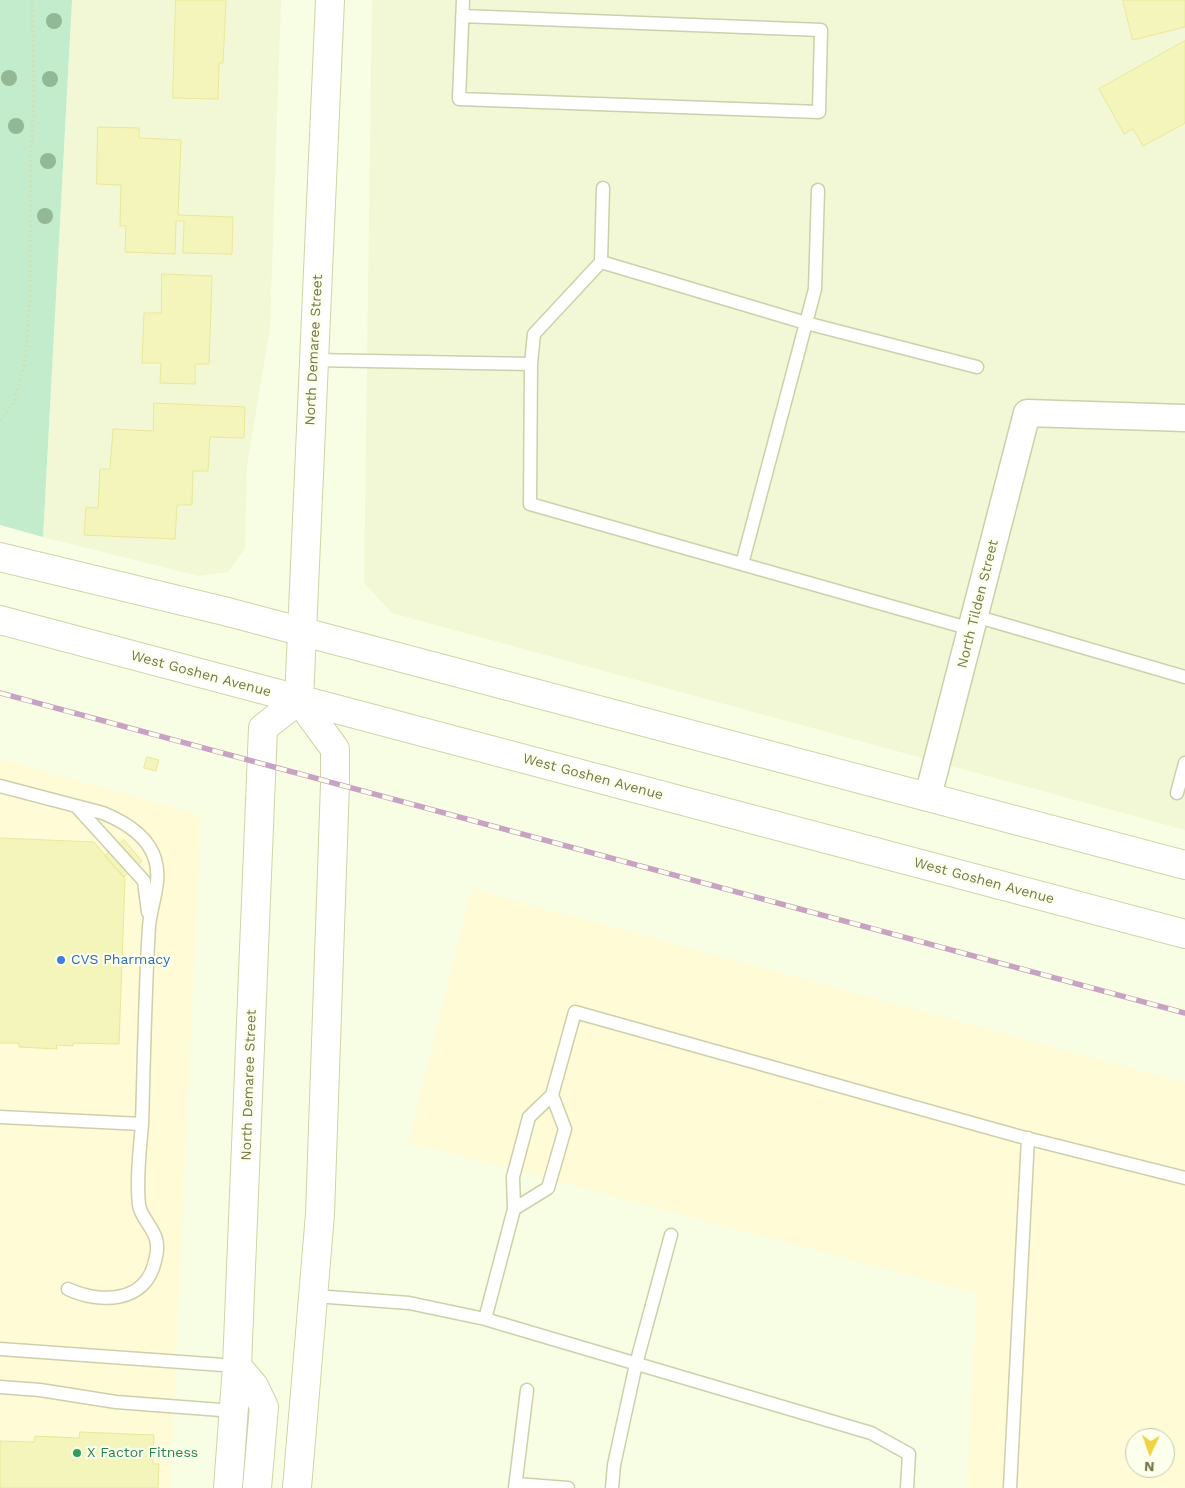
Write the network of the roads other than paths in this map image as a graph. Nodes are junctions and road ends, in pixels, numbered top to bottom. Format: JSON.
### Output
{"nodes":[{"id":1,"x":330,"y":0,"type":"edge"},
{"id":2,"x":463,"y":0,"type":"edge"},
{"id":3,"x":462,"y":16,"type":"junction"},
{"id":4,"x":603,"y":188,"type":"dead end"},
{"id":5,"x":818,"y":190,"type":"dead end"},
{"id":6,"x":601,"y":262,"type":"junction"},
{"id":7,"x":806,"y":323,"type":"junction"},
{"id":8,"x":314,"y":360,"type":"junction"},
{"id":9,"x":532,"y":364,"type":"junction"},
{"id":10,"x":977,"y":368,"type":"dead end"},
{"id":11,"x":1185,"y":418,"type":"edge"},
{"id":12,"x":0,"y":557,"type":"edge"},
{"id":13,"x":742,"y":564,"type":"junction"},
{"id":14,"x":0,"y":620,"type":"edge"},
{"id":15,"x":973,"y":623,"type":"junction"},
{"id":16,"x":301,"y":632,"type":"junction"},
{"id":17,"x":1185,"y":677,"type":"edge"},
{"id":18,"x":299,"y":700,"type":"junction"},
{"id":19,"x":1185,"y":763,"type":"edge"},
{"id":20,"x":0,"y":786,"type":"edge"},
{"id":21,"x":1177,"y":793,"type":"dead end"},
{"id":22,"x":928,"y":796,"type":"junction"},
{"id":23,"x":76,"y":806,"type":"junction"},
{"id":24,"x":1185,"y":865,"type":"edge"},
{"id":25,"x":149,"y":924,"type":"junction"},
{"id":26,"x":1185,"y":934,"type":"edge"},
{"id":27,"x":552,"y":1095,"type":"junction"},
{"id":28,"x":0,"y":1117,"type":"edge"},
{"id":29,"x":142,"y":1124,"type":"junction"},
{"id":30,"x":1028,"y":1138,"type":"junction"},
{"id":31,"x":1185,"y":1178,"type":"edge"},
{"id":32,"x":514,"y":1209,"type":"junction"},
{"id":33,"x":671,"y":1235,"type":"dead end"},
{"id":34,"x":68,"y":1289,"type":"dead end"},
{"id":35,"x":315,"y":1296,"type":"junction"},
{"id":36,"x":485,"y":1319,"type":"junction"},
{"id":37,"x":0,"y":1349,"type":"edge"},
{"id":38,"x":636,"y":1364,"type":"junction"},
{"id":39,"x":237,"y":1366,"type":"junction"},
{"id":40,"x":0,"y":1387,"type":"edge"},
{"id":41,"x":527,"y":1390,"type":"dead end"},
{"id":42,"x":234,"y":1410,"type":"junction"},
{"id":43,"x":515,"y":1486,"type":"edge"},
{"id":44,"x":228,"y":1488,"type":"edge"},
{"id":45,"x":257,"y":1488,"type":"edge"},
{"id":46,"x":297,"y":1488,"type":"edge"},
{"id":47,"x":568,"y":1488,"type":"edge"},
{"id":48,"x":612,"y":1488,"type":"edge"},
{"id":49,"x":907,"y":1488,"type":"edge"},
{"id":50,"x":1010,"y":1488,"type":"edge"}],
"edges":[{"from":1,"to":8,"type":"main road","name":"North Demaree Street"},
{"from":2,"to":3,"type":"lane"},
{"from":3,"to":3,"type":"lane"},
{"from":4,"to":6,"type":"lane"},
{"from":5,"to":7,"type":"lane"},
{"from":6,"to":7,"type":"lane"},
{"from":6,"to":9,"type":"lane"},
{"from":7,"to":10,"type":"lane"},
{"from":7,"to":13,"type":"lane"},
{"from":8,"to":9,"type":"lane"},
{"from":8,"to":16,"type":"main road","name":"North Demaree Street"},
{"from":9,"to":13,"type":"lane"},
{"from":11,"to":15,"type":"street","name":"North Tilden Street"},
{"from":12,"to":16,"type":"main road"},
{"from":13,"to":15,"type":"lane"},
{"from":14,"to":18,"type":"main road","name":"West Goshen Avenue"},
{"from":15,"to":17,"type":"lane"},
{"from":15,"to":22,"type":"street","name":"North Tilden Street"},
{"from":16,"to":18,"type":"main road","name":"North Demaree Street"},
{"from":16,"to":22,"type":"main road"},
{"from":18,"to":26,"type":"main road","name":"West Goshen Avenue"},
{"from":18,"to":35,"type":"main road"},
{"from":18,"to":39,"type":"main road","name":"North Demaree Street"},
{"from":19,"to":21,"type":"lane"},
{"from":20,"to":23,"type":"lane"},
{"from":22,"to":24,"type":"main road"},
{"from":23,"to":25,"type":"lane"},
{"from":23,"to":25,"type":"lane"},
{"from":25,"to":29,"type":"lane"},
{"from":27,"to":30,"type":"lane"},
{"from":27,"to":32,"type":"lane"},
{"from":27,"to":32,"type":"lane"},
{"from":28,"to":29,"type":"lane"},
{"from":29,"to":34,"type":"lane"},
{"from":30,"to":31,"type":"lane"},
{"from":30,"to":50,"type":"lane"},
{"from":32,"to":36,"type":"lane"},
{"from":33,"to":38,"type":"lane"},
{"from":35,"to":36,"type":"lane"},
{"from":35,"to":46,"type":"main road"},
{"from":36,"to":38,"type":"lane"},
{"from":37,"to":39,"type":"lane"},
{"from":38,"to":48,"type":"lane"},
{"from":38,"to":49,"type":"lane"},
{"from":39,"to":42,"type":"main road","name":"North Demaree Street"},
{"from":39,"to":45,"type":"main road"},
{"from":40,"to":42,"type":"lane"},
{"from":41,"to":43,"type":"lane"},
{"from":42,"to":44,"type":"main road","name":"North Demaree Street"},
{"from":43,"to":47,"type":"lane"}]}
